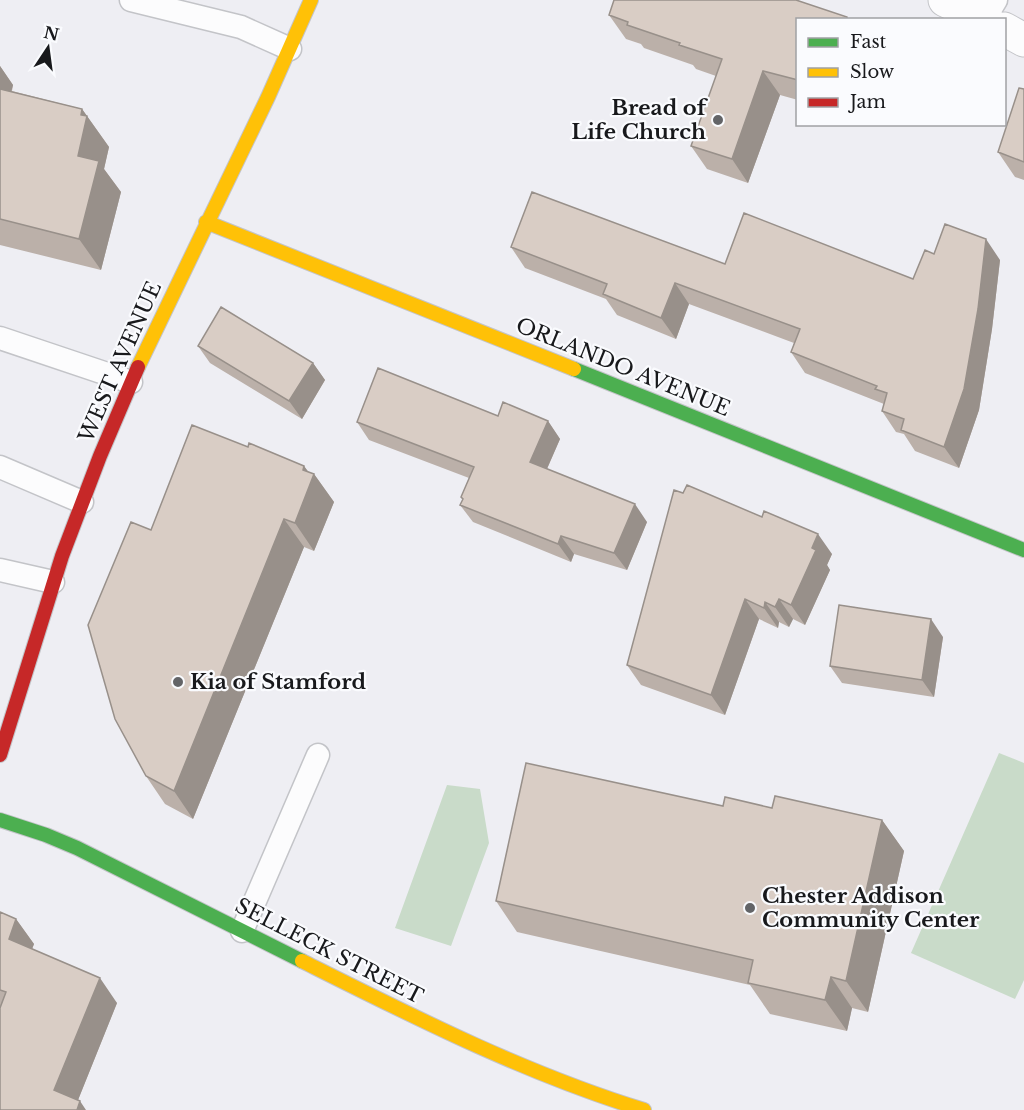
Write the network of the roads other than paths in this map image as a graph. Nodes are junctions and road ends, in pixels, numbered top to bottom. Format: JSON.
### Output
{"nodes":[{"id":1,"x":131,"y":0,"type":"edge"},
{"id":2,"x":311,"y":0,"type":"edge"},
{"id":3,"x":945,"y":0,"type":"edge"},
{"id":4,"x":993,"y":17,"type":"edge"},
{"id":5,"x":1006,"y":27,"type":"edge"},
{"id":6,"x":1024,"y":40,"type":"edge"},
{"id":7,"x":290,"y":49,"type":"junction"},
{"id":8,"x":206,"y":222,"type":"junction"},
{"id":9,"x":0,"y":338,"type":"edge"},
{"id":10,"x":131,"y":382,"type":"junction"},
{"id":11,"x":0,"y":467,"type":"edge"},
{"id":12,"x":82,"y":502,"type":"junction"},
{"id":13,"x":1024,"y":550,"type":"edge"},
{"id":14,"x":0,"y":570,"type":"edge"},
{"id":15,"x":53,"y":582,"type":"junction"},
{"id":16,"x":0,"y":755,"type":"edge"},
{"id":17,"x":318,"y":755,"type":"dead end"},
{"id":18,"x":0,"y":820,"type":"edge"},
{"id":19,"x":242,"y":931,"type":"junction"},
{"id":20,"x":644,"y":1110,"type":"edge"}],
"edges":[{"from":1,"to":7,"type":"lane"},
{"from":2,"to":7,"type":"main road","name":"WEST AVENUE"},
{"from":3,"to":4,"type":"street"},
{"from":5,"to":6,"type":"street"},
{"from":7,"to":8,"type":"main road","name":"WEST AVENUE"},
{"from":8,"to":10,"type":"main road","name":"WEST AVENUE"},
{"from":8,"to":13,"type":"main road","name":"ORLANDO AVENUE"},
{"from":9,"to":10,"type":"lane"},
{"from":10,"to":12,"type":"main road","name":"WEST AVENUE"},
{"from":11,"to":12,"type":"lane"},
{"from":12,"to":15,"type":"main road","name":"WEST AVENUE"},
{"from":14,"to":15,"type":"lane"},
{"from":15,"to":16,"type":"main road","name":"WEST AVENUE"},
{"from":17,"to":19,"type":"lane"},
{"from":18,"to":19,"type":"main road","name":"SELLECK STREET"},
{"from":19,"to":20,"type":"main road","name":"SELLECK STREET"}]}
